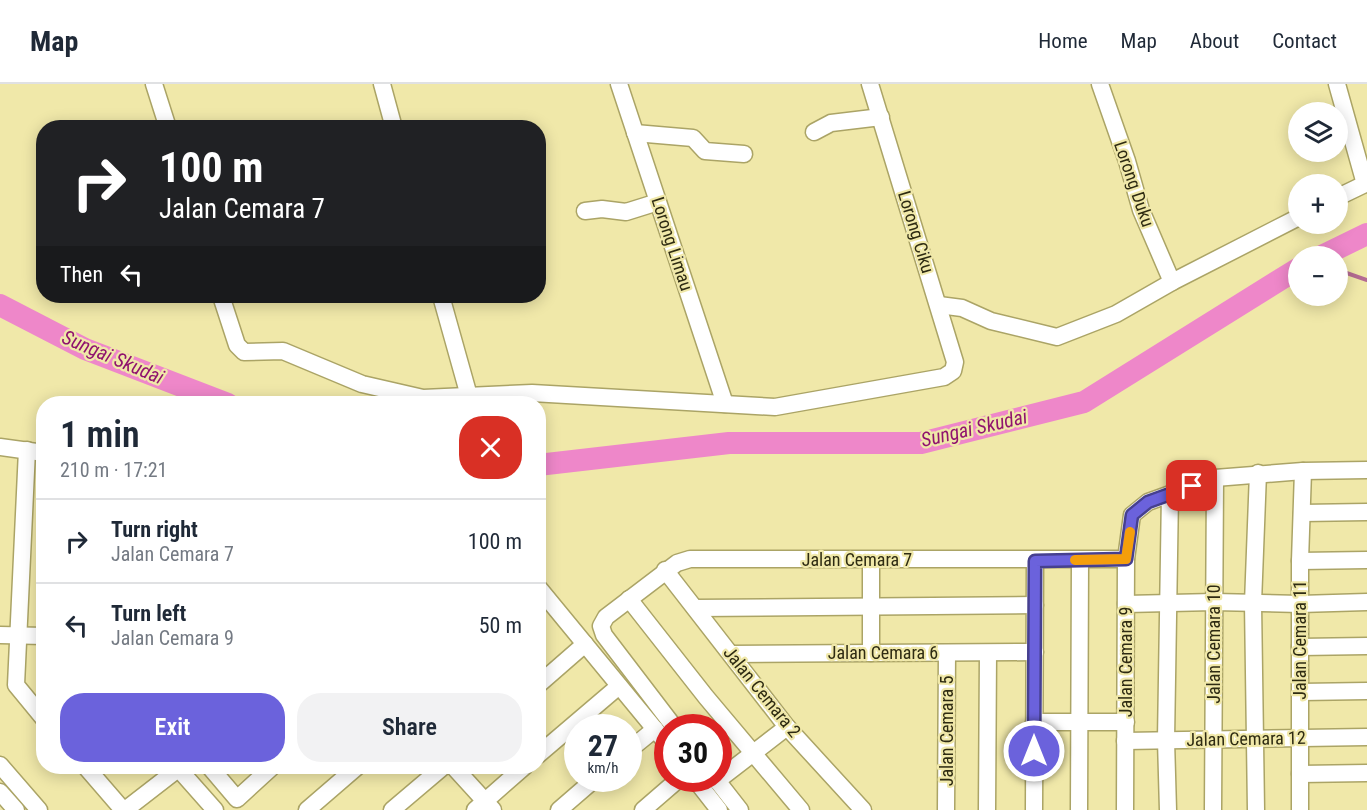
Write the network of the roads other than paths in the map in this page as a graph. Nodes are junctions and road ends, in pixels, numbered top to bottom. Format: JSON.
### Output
{"nodes":[{"id":1,"x":154,"y":84,"type":"edge"},
{"id":2,"x":382,"y":84,"type":"edge"},
{"id":3,"x":619,"y":84,"type":"edge"},
{"id":4,"x":870,"y":84,"type":"edge"},
{"id":5,"x":1100,"y":84,"type":"edge"},
{"id":6,"x":1337,"y":84,"type":"edge"},
{"id":7,"x":881,"y":117,"type":"junction"},
{"id":8,"x":165,"y":120,"type":"edge"},
{"id":9,"x":392,"y":120,"type":"edge"},
{"id":10,"x":814,"y":132,"type":"dead end"},
{"id":11,"x":635,"y":133,"type":"junction"},
{"id":12,"x":744,"y":154,"type":"dead end"},
{"id":13,"x":1366,"y":183,"type":"edge"},
{"id":14,"x":1348,"y":192,"type":"edge"},
{"id":15,"x":658,"y":202,"type":"junction"},
{"id":16,"x":585,"y":211,"type":"dead end"},
{"id":17,"x":1288,"y":223,"type":"edge"},
{"id":18,"x":1172,"y":282,"type":"junction"},
{"id":19,"x":223,"y":303,"type":"edge"},
{"id":20,"x":443,"y":303,"type":"edge"},
{"id":21,"x":939,"y":305,"type":"junction"},
{"id":22,"x":414,"y":396,"type":"edge"},
{"id":23,"x":469,"y":396,"type":"joint"},
{"id":24,"x":725,"y":404,"type":"junction"},
{"id":25,"x":0,"y":447,"type":"edge"},
{"id":26,"x":35,"y":452,"type":"edge"},
{"id":27,"x":1367,"y":470,"type":"edge"},
{"id":28,"x":1303,"y":471,"type":"junction"},
{"id":29,"x":1258,"y":473,"type":"junction"},
{"id":30,"x":1215,"y":478,"type":"junction"},
{"id":31,"x":1170,"y":494,"type":"junction"},
{"id":32,"x":1367,"y":512,"type":"edge"},
{"id":33,"x":1302,"y":513,"type":"junction"},
{"id":34,"x":1126,"y":559,"type":"junction"},
{"id":35,"x":871,"y":560,"type":"junction"},
{"id":36,"x":1080,"y":560,"type":"junction"},
{"id":37,"x":1367,"y":560,"type":"edge"},
{"id":38,"x":1035,"y":561,"type":"junction"},
{"id":39,"x":1300,"y":561,"type":"junction"},
{"id":40,"x":665,"y":570,"type":"junction"},
{"id":41,"x":629,"y":599,"type":"junction"},
{"id":42,"x":1214,"y":602,"type":"junction"},
{"id":43,"x":1367,"y":602,"type":"edge"},
{"id":44,"x":1253,"y":603,"type":"junction"},
{"id":45,"x":1126,"y":604,"type":"junction"},
{"id":46,"x":1169,"y":604,"type":"junction"},
{"id":47,"x":1300,"y":604,"type":"junction"},
{"id":48,"x":871,"y":605,"type":"junction"},
{"id":49,"x":1035,"y":605,"type":"junction"},
{"id":50,"x":546,"y":608,"type":"edge"},
{"id":51,"x":695,"y":608,"type":"junction"},
{"id":52,"x":8,"y":635,"type":"edge"},
{"id":53,"x":36,"y":636,"type":"edge"},
{"id":54,"x":585,"y":644,"type":"junction"},
{"id":55,"x":1367,"y":646,"type":"edge"},
{"id":56,"x":1300,"y":647,"type":"junction"},
{"id":57,"x":988,"y":652,"type":"junction"},
{"id":58,"x":1035,"y":652,"type":"junction"},
{"id":59,"x":871,"y":653,"type":"junction"},
{"id":60,"x":947,"y":653,"type":"junction"},
{"id":61,"x":731,"y":654,"type":"junction"},
{"id":62,"x":546,"y":678,"type":"edge"},
{"id":63,"x":620,"y":686,"type":"junction"},
{"id":64,"x":1367,"y":691,"type":"edge"},
{"id":65,"x":1300,"y":692,"type":"junction"},
{"id":66,"x":36,"y":709,"type":"edge"},
{"id":67,"x":664,"y":714,"type":"edge"},
{"id":68,"x":1080,"y":721,"type":"junction"},
{"id":69,"x":1034,"y":722,"type":"junction"},
{"id":70,"x":1126,"y":722,"type":"junction"},
{"id":71,"x":788,"y":727,"type":"junction"},
{"id":72,"x":654,"y":728,"type":"edge"},
{"id":73,"x":654,"y":730,"type":"edge"},
{"id":74,"x":1367,"y":737,"type":"edge"},
{"id":75,"x":1301,"y":738,"type":"junction"},
{"id":76,"x":1255,"y":739,"type":"junction"},
{"id":77,"x":642,"y":740,"type":"edge"},
{"id":78,"x":1166,"y":740,"type":"junction"},
{"id":79,"x":1213,"y":740,"type":"junction"},
{"id":80,"x":1125,"y":741,"type":"junction"},
{"id":81,"x":546,"y":748,"type":"edge"},
{"id":82,"x":753,"y":753,"type":"junction"},
{"id":83,"x":0,"y":765,"type":"edge"},
{"id":84,"x":732,"y":768,"type":"edge"},
{"id":85,"x":1367,"y":773,"type":"edge"},
{"id":86,"x":92,"y":774,"type":"edge"},
{"id":87,"x":169,"y":774,"type":"edge"},
{"id":88,"x":182,"y":774,"type":"edge"},
{"id":89,"x":216,"y":774,"type":"edge"},
{"id":90,"x":266,"y":774,"type":"edge"},
{"id":91,"x":349,"y":774,"type":"edge"},
{"id":92,"x":435,"y":774,"type":"edge"},
{"id":93,"x":459,"y":774,"type":"edge"},
{"id":94,"x":517,"y":774,"type":"edge"},
{"id":95,"x":1300,"y":774,"type":"junction"},
{"id":96,"x":0,"y":792,"type":"edge"},
{"id":97,"x":580,"y":792,"type":"edge"},
{"id":98,"x":664,"y":792,"type":"edge"},
{"id":99,"x":705,"y":792,"type":"edge"},
{"id":100,"x":726,"y":792,"type":"edge"},
{"id":101,"x":242,"y":804,"type":"edge"},
{"id":102,"x":484,"y":807,"type":"edge"},
{"id":103,"x":16,"y":810,"type":"edge"},
{"id":104,"x":39,"y":810,"type":"edge"},
{"id":105,"x":124,"y":810,"type":"edge"},
{"id":106,"x":215,"y":810,"type":"edge"},
{"id":107,"x":307,"y":810,"type":"edge"},
{"id":108,"x":392,"y":810,"type":"edge"},
{"id":109,"x":559,"y":810,"type":"edge"},
{"id":110,"x":643,"y":810,"type":"edge"},
{"id":111,"x":719,"y":810,"type":"edge"},
{"id":112,"x":740,"y":810,"type":"edge"},
{"id":113,"x":801,"y":810,"type":"edge"},
{"id":114,"x":863,"y":810,"type":"edge"},
{"id":115,"x":946,"y":810,"type":"edge"},
{"id":116,"x":987,"y":810,"type":"edge"},
{"id":117,"x":1034,"y":810,"type":"edge"},
{"id":118,"x":1079,"y":810,"type":"edge"},
{"id":119,"x":1125,"y":810,"type":"edge"},
{"id":120,"x":1168,"y":810,"type":"edge"},
{"id":121,"x":1213,"y":810,"type":"edge"},
{"id":122,"x":1256,"y":810,"type":"edge"},
{"id":123,"x":1300,"y":810,"type":"edge"}],
"edges":[{"from":1,"to":8,"type":"street"},
{"from":2,"to":9,"type":"street"},
{"from":3,"to":11,"type":"street","name":"Lorong Limau"},
{"from":4,"to":7,"type":"street","name":"Lorong Ciku"},
{"from":5,"to":18,"type":"street","name":"Lorong Duku"},
{"from":6,"to":13,"type":"street"},
{"from":7,"to":10,"type":"street"},
{"from":7,"to":21,"type":"street","name":"Lorong Ciku"},
{"from":11,"to":12,"type":"street"},
{"from":11,"to":15,"type":"street","name":"Lorong Limau"},
{"from":13,"to":14,"type":"street"},
{"from":15,"to":16,"type":"street"},
{"from":15,"to":24,"type":"street","name":"Lorong Limau"},
{"from":17,"to":18,"type":"street"},
{"from":18,"to":21,"type":"street"},
{"from":19,"to":22,"type":"street"},
{"from":20,"to":23,"type":"street"},
{"from":21,"to":24,"type":"street","name":"Lorong Ciku"},
{"from":23,"to":24,"type":"street"},
{"from":25,"to":26,"type":"street"},
{"from":26,"to":52,"type":"street"},
{"from":27,"to":28,"type":"street"},
{"from":28,"to":29,"type":"street"},
{"from":28,"to":33,"type":"street","name":"Jalan Cemara 11"},
{"from":29,"to":30,"type":"street"},
{"from":29,"to":44,"type":"street"},
{"from":30,"to":31,"type":"street"},
{"from":30,"to":42,"type":"street","name":"Jalan Cemara 10"},
{"from":31,"to":34,"type":"street","name":"Jalan Cemara 9"},
{"from":31,"to":46,"type":"street"},
{"from":32,"to":33,"type":"street"},
{"from":33,"to":39,"type":"street","name":"Jalan Cemara 11"},
{"from":34,"to":36,"type":"street","name":"Jalan Cemara 7"},
{"from":34,"to":45,"type":"street","name":"Jalan Cemara 9"},
{"from":35,"to":38,"type":"street","name":"Jalan Cemara 7"},
{"from":35,"to":40,"type":"street","name":"Jalan Cemara 7"},
{"from":35,"to":48,"type":"street"},
{"from":36,"to":38,"type":"street","name":"Jalan Cemara 7"},
{"from":36,"to":68,"type":"street"},
{"from":37,"to":39,"type":"street"},
{"from":38,"to":49,"type":"street"},
{"from":39,"to":47,"type":"street","name":"Jalan Cemara 11"},
{"from":40,"to":41,"type":"street","name":"Jalan Cemara 7"},
{"from":40,"to":51,"type":"street","name":"Jalan Cemara 2"},
{"from":41,"to":67,"type":"street","name":"Jalan Cemara 7"},
{"from":41,"to":82,"type":"street"},
{"from":42,"to":44,"type":"street"},
{"from":42,"to":46,"type":"street"},
{"from":42,"to":79,"type":"street","name":"Jalan Cemara 10"},
{"from":43,"to":47,"type":"street"},
{"from":44,"to":47,"type":"street"},
{"from":44,"to":76,"type":"street"},
{"from":45,"to":46,"type":"street"},
{"from":45,"to":70,"type":"street","name":"Jalan Cemara 9"},
{"from":46,"to":78,"type":"street"},
{"from":47,"to":56,"type":"street","name":"Jalan Cemara 11"},
{"from":48,"to":49,"type":"street"},
{"from":48,"to":51,"type":"street"},
{"from":48,"to":59,"type":"street"},
{"from":49,"to":58,"type":"street"},
{"from":50,"to":54,"type":"street"},
{"from":51,"to":61,"type":"street","name":"Jalan Cemara 2"},
{"from":52,"to":53,"type":"street"},
{"from":52,"to":66,"type":"street"},
{"from":54,"to":62,"type":"street"},
{"from":54,"to":63,"type":"street"},
{"from":55,"to":56,"type":"street"},
{"from":56,"to":65,"type":"street","name":"Jalan Cemara 11"},
{"from":57,"to":58,"type":"street","name":"Jalan Cemara 6"},
{"from":57,"to":60,"type":"street","name":"Jalan Cemara 6"},
{"from":57,"to":116,"type":"street"},
{"from":58,"to":69,"type":"street"},
{"from":59,"to":60,"type":"street","name":"Jalan Cemara 6"},
{"from":59,"to":61,"type":"street","name":"Jalan Cemara 6"},
{"from":60,"to":115,"type":"street","name":"Jalan Cemara 5"},
{"from":61,"to":71,"type":"street","name":"Jalan Cemara 2"},
{"from":63,"to":72,"type":"street"},
{"from":63,"to":81,"type":"street"},
{"from":64,"to":65,"type":"street"},
{"from":65,"to":75,"type":"street","name":"Jalan Cemara 11"},
{"from":68,"to":69,"type":"street"},
{"from":68,"to":70,"type":"street"},
{"from":68,"to":118,"type":"street"},
{"from":69,"to":117,"type":"street"},
{"from":70,"to":80,"type":"street","name":"Jalan Cemara 9"},
{"from":71,"to":82,"type":"street"},
{"from":71,"to":114,"type":"street","name":"Jalan Cemara 2"},
{"from":73,"to":77,"type":"street"},
{"from":74,"to":75,"type":"street","name":"Jalan Cemara 12"},
{"from":75,"to":76,"type":"street","name":"Jalan Cemara 12"},
{"from":75,"to":95,"type":"street","name":"Jalan Cemara 11"},
{"from":76,"to":79,"type":"street","name":"Jalan Cemara 12"},
{"from":76,"to":122,"type":"street"},
{"from":78,"to":79,"type":"street","name":"Jalan Cemara 12"},
{"from":78,"to":80,"type":"street","name":"Jalan Cemara 12"},
{"from":78,"to":120,"type":"street"},
{"from":79,"to":121,"type":"street","name":"Jalan Cemara 10"},
{"from":80,"to":119,"type":"street","name":"Jalan Cemara 9"},
{"from":82,"to":84,"type":"street"},
{"from":82,"to":113,"type":"street"},
{"from":83,"to":104,"type":"street"},
{"from":85,"to":95,"type":"street"},
{"from":86,"to":105,"type":"street"},
{"from":87,"to":105,"type":"street"},
{"from":88,"to":106,"type":"street"},
{"from":89,"to":101,"type":"street"},
{"from":90,"to":101,"type":"street"},
{"from":91,"to":107,"type":"street"},
{"from":92,"to":108,"type":"street"},
{"from":93,"to":102,"type":"street"},
{"from":94,"to":102,"type":"street"},
{"from":95,"to":123,"type":"street","name":"Jalan Cemara 11"},
{"from":96,"to":103,"type":"street"},
{"from":97,"to":109,"type":"street"},
{"from":98,"to":110,"type":"street"},
{"from":99,"to":111,"type":"street"},
{"from":100,"to":112,"type":"street"}]}
